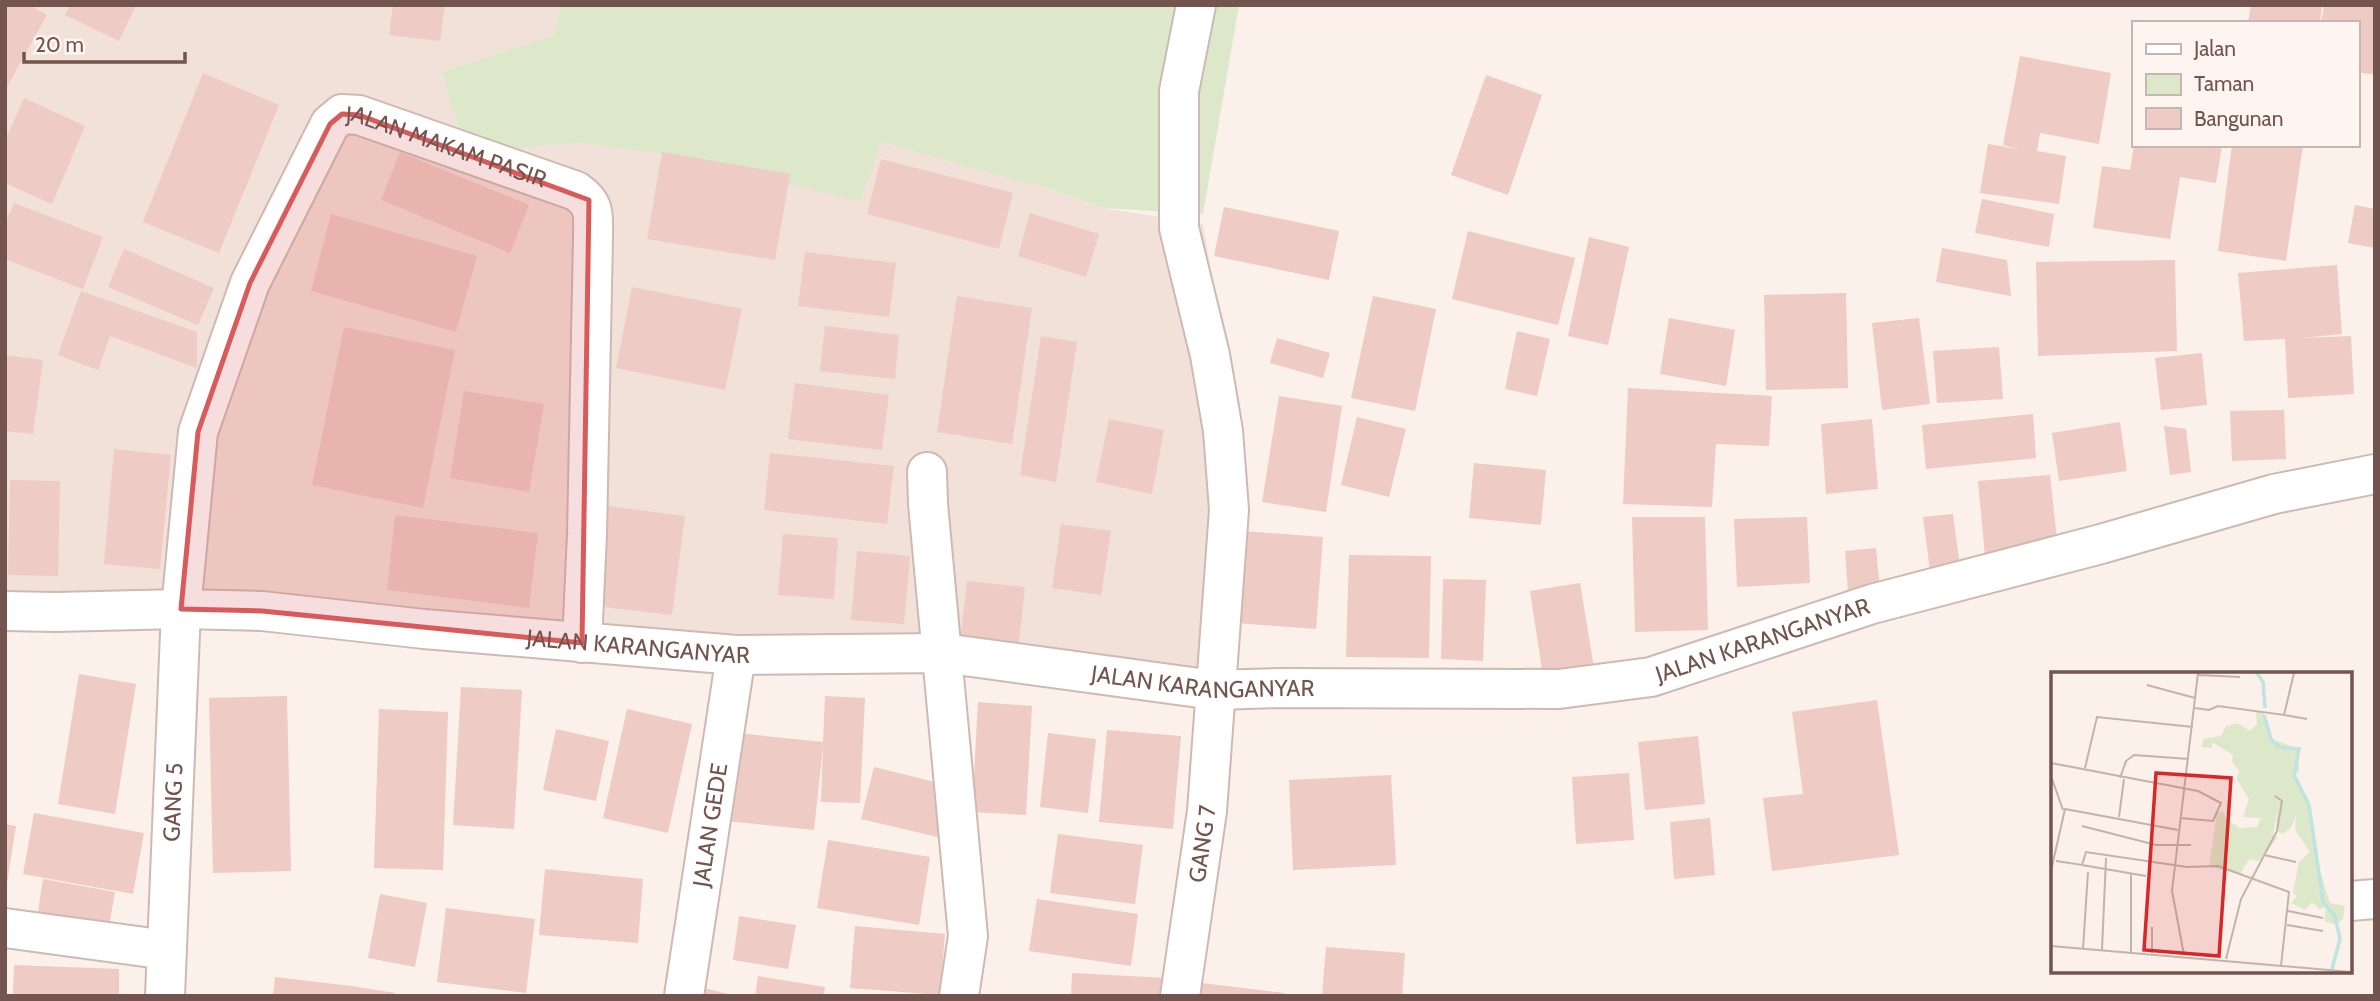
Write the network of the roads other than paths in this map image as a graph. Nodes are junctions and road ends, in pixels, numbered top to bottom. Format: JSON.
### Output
{"nodes":[{"id":1,"x":1196,"y":5,"type":"edge"},
{"id":2,"x":928,"y":472,"type":"dead end"},
{"id":3,"x":2375,"y":474,"type":"edge"},
{"id":4,"x":181,"y":609,"type":"junction"},
{"id":5,"x":5,"y":611,"type":"edge"},
{"id":6,"x":582,"y":643,"type":"junction"},
{"id":7,"x":943,"y":653,"type":"junction"},
{"id":8,"x":736,"y":655,"type":"junction"},
{"id":9,"x":1214,"y":690,"type":"junction"},
{"id":10,"x":2375,"y":899,"type":"edge"},
{"id":11,"x":2352,"y":901,"type":"edge"},
{"id":12,"x":5,"y":928,"type":"edge"},
{"id":13,"x":167,"y":950,"type":"junction"},
{"id":14,"x":165,"y":996,"type":"edge"},
{"id":15,"x":684,"y":996,"type":"edge"},
{"id":16,"x":959,"y":996,"type":"edge"},
{"id":17,"x":1180,"y":996,"type":"edge"}],
"edges":[{"from":1,"to":9,"type":"street","name":"GANG 7"},
{"from":2,"to":7,"type":"street"},
{"from":3,"to":9,"type":"street","name":"JALAN KARANGANYAR"},
{"from":4,"to":5,"type":"street","name":"JALAN KARANGANYAR"},
{"from":4,"to":6,"type":"street","name":"JALAN KARANGANYAR"},
{"from":4,"to":6,"type":"street","name":"JALAN MAKAM PASIR"},
{"from":4,"to":13,"type":"street","name":"GANG 5"},
{"from":6,"to":8,"type":"street","name":"JALAN KARANGANYAR"},
{"from":7,"to":8,"type":"street","name":"JALAN KARANGANYAR"},
{"from":7,"to":9,"type":"street","name":"JALAN KARANGANYAR"},
{"from":7,"to":16,"type":"street"},
{"from":8,"to":15,"type":"street","name":"JALAN GEDE"},
{"from":9,"to":17,"type":"street","name":"GANG 7"},
{"from":10,"to":11,"type":"street"},
{"from":12,"to":13,"type":"street"},
{"from":13,"to":14,"type":"street","name":"GANG 5"}]}
